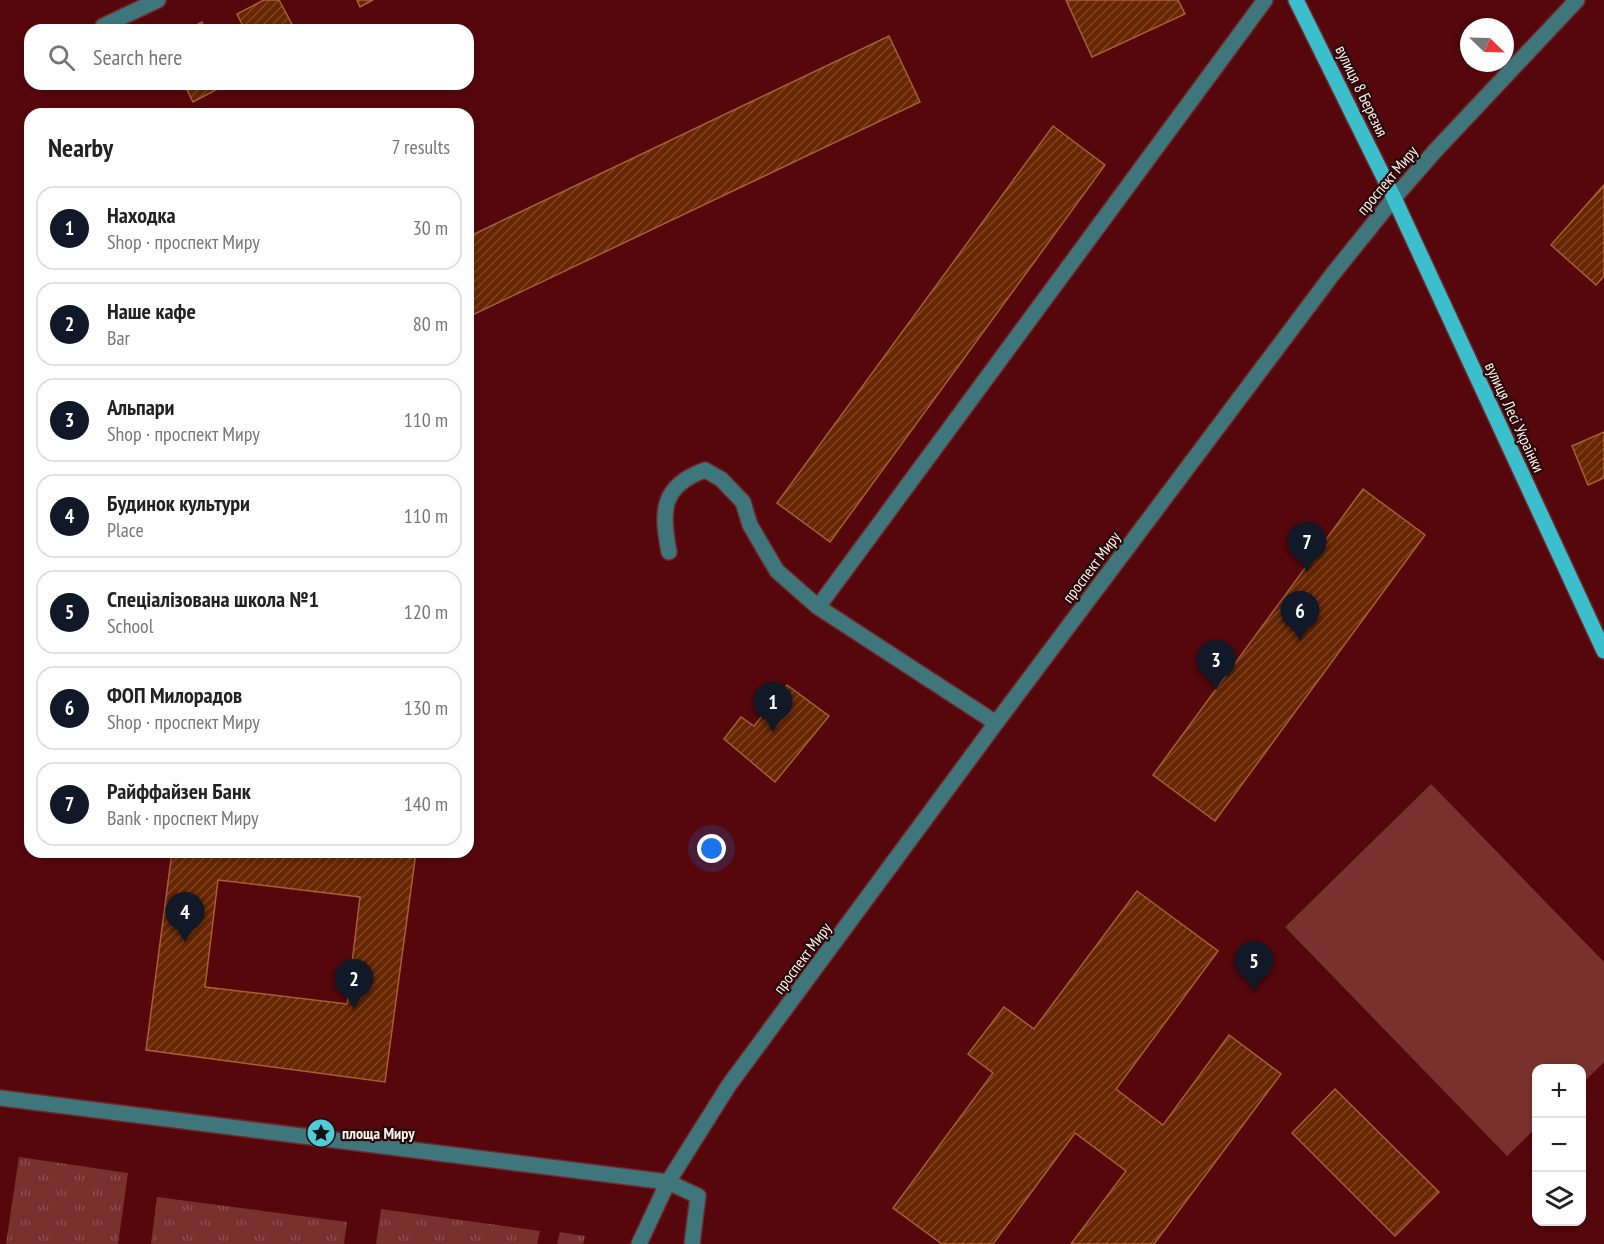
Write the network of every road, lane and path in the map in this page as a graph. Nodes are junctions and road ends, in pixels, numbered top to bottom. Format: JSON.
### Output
{"nodes":[{"id":1,"x":158,"y":0,"type":"edge"},
{"id":2,"x":1265,"y":0,"type":"edge"},
{"id":3,"x":1296,"y":0,"type":"edge"},
{"id":4,"x":1577,"y":0,"type":"edge"},
{"id":5,"x":107,"y":24,"type":"edge"},
{"id":6,"x":1394,"y":198,"type":"junction"},
{"id":7,"x":669,"y":552,"type":"dead end"},
{"id":8,"x":818,"y":607,"type":"junction"},
{"id":9,"x":1604,"y":651,"type":"edge"},
{"id":10,"x":996,"y":723,"type":"junction"},
{"id":11,"x":0,"y":1098,"type":"edge"},
{"id":12,"x":668,"y":1182,"type":"junction"},
{"id":13,"x":639,"y":1244,"type":"edge"},
{"id":14,"x":692,"y":1244,"type":"edge"}],
"edges":[{"from":1,"to":5,"type":"street"},
{"from":2,"to":8,"type":"street"},
{"from":3,"to":6,"type":"main road","name":"вулиця 8 Березня"},
{"from":4,"to":6,"type":"street","name":"проспект Миру"},
{"from":6,"to":9,"type":"main road","name":"вулиця Лесі Українки"},
{"from":6,"to":10,"type":"street","name":"проспект Миру"},
{"from":7,"to":8,"type":"street"},
{"from":8,"to":10,"type":"street"},
{"from":10,"to":12,"type":"street","name":"проспект Миру"},
{"from":11,"to":12,"type":"street"},
{"from":12,"to":13,"type":"street"},
{"from":12,"to":14,"type":"street"}]}
